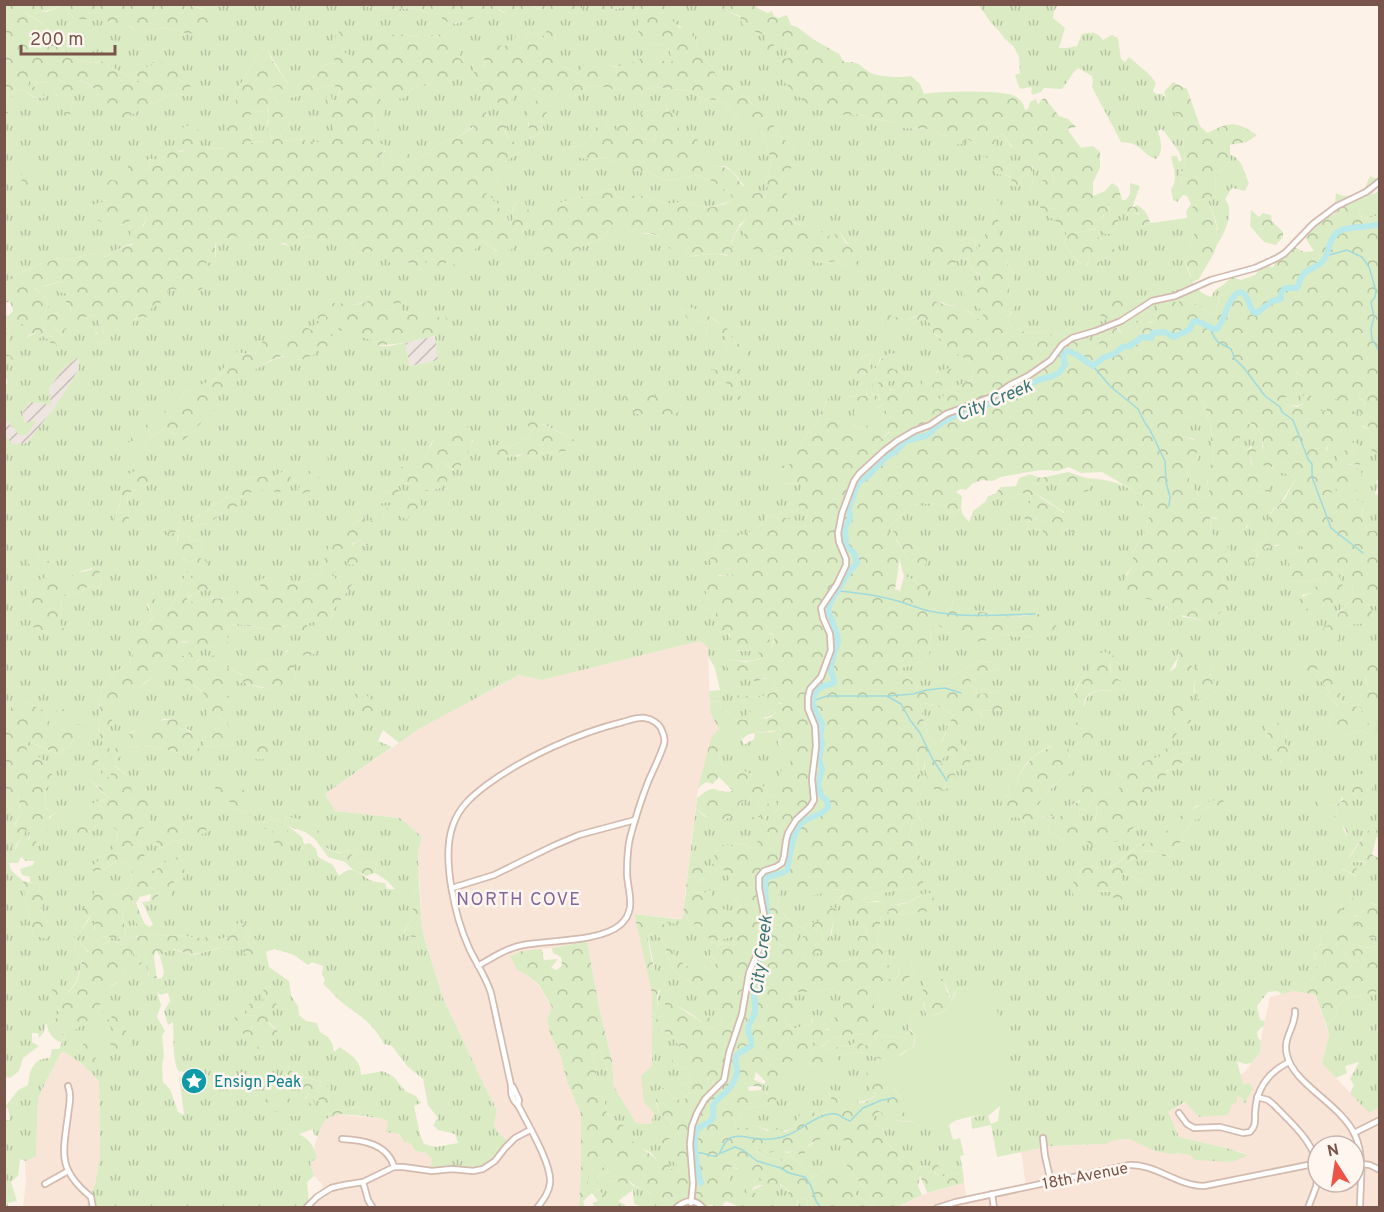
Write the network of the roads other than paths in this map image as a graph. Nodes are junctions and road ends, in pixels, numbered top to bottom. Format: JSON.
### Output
{"nodes":[{"id":1,"x":1380,"y":181,"type":"edge"},
{"id":2,"x":635,"y":820,"type":"junction"},
{"id":3,"x":452,"y":888,"type":"junction"},
{"id":4,"x":478,"y":966,"type":"junction"},
{"id":5,"x":1294,"y":1011,"type":"dead end"},
{"id":6,"x":1288,"y":1062,"type":"junction"},
{"id":7,"x":68,"y":1086,"type":"dead end"},
{"id":8,"x":1257,"y":1097,"type":"junction"},
{"id":9,"x":1179,"y":1113,"type":"dead end"},
{"id":10,"x":1380,"y":1120,"type":"edge"},
{"id":11,"x":530,"y":1130,"type":"junction"},
{"id":12,"x":1354,"y":1133,"type":"joint"},
{"id":13,"x":1043,"y":1138,"type":"dead end"},
{"id":14,"x":342,"y":1139,"type":"dead end"},
{"id":15,"x":1306,"y":1141,"type":"edge"},
{"id":16,"x":1366,"y":1164,"type":"edge"},
{"id":17,"x":1306,"y":1165,"type":"edge"},
{"id":18,"x":394,"y":1167,"type":"junction"},
{"id":19,"x":1380,"y":1170,"type":"edge"},
{"id":20,"x":68,"y":1171,"type":"junction"},
{"id":21,"x":363,"y":1182,"type":"junction"},
{"id":22,"x":1051,"y":1182,"type":"junction"},
{"id":23,"x":45,"y":1184,"type":"dead end"},
{"id":24,"x":992,"y":1194,"type":"junction"},
{"id":25,"x":691,"y":1202,"type":"junction"},
{"id":26,"x":93,"y":1208,"type":"edge"},
{"id":27,"x":306,"y":1208,"type":"edge"},
{"id":28,"x":373,"y":1208,"type":"edge"},
{"id":29,"x":537,"y":1208,"type":"edge"},
{"id":30,"x":676,"y":1208,"type":"edge"},
{"id":31,"x":703,"y":1208,"type":"edge"},
{"id":32,"x":937,"y":1208,"type":"edge"},
{"id":33,"x":994,"y":1208,"type":"edge"}],
"edges":[{"from":1,"to":25,"type":"street"},
{"from":2,"to":3,"type":"street"},
{"from":2,"to":3,"type":"street"},
{"from":2,"to":4,"type":"street"},
{"from":3,"to":4,"type":"street"},
{"from":4,"to":11,"type":"street"},
{"from":5,"to":6,"type":"street"},
{"from":6,"to":8,"type":"street"},
{"from":6,"to":12,"type":"street"},
{"from":7,"to":20,"type":"street"},
{"from":8,"to":9,"type":"street"},
{"from":8,"to":15,"type":"street"},
{"from":10,"to":12,"type":"street"},
{"from":11,"to":18,"type":"street"},
{"from":11,"to":29,"type":"street"},
{"from":13,"to":22,"type":"street"},
{"from":14,"to":18,"type":"street"},
{"from":16,"to":19,"type":"street"},
{"from":17,"to":22,"type":"street","name":"18th Avenue"},
{"from":18,"to":21,"type":"street"},
{"from":20,"to":23,"type":"street"},
{"from":20,"to":26,"type":"street"},
{"from":21,"to":27,"type":"street"},
{"from":21,"to":28,"type":"street"},
{"from":22,"to":24,"type":"street","name":"18th Avenue"},
{"from":24,"to":32,"type":"street","name":"18th Avenue"},
{"from":24,"to":33,"type":"street"},
{"from":25,"to":30,"type":"street"},
{"from":25,"to":31,"type":"street"}]}
